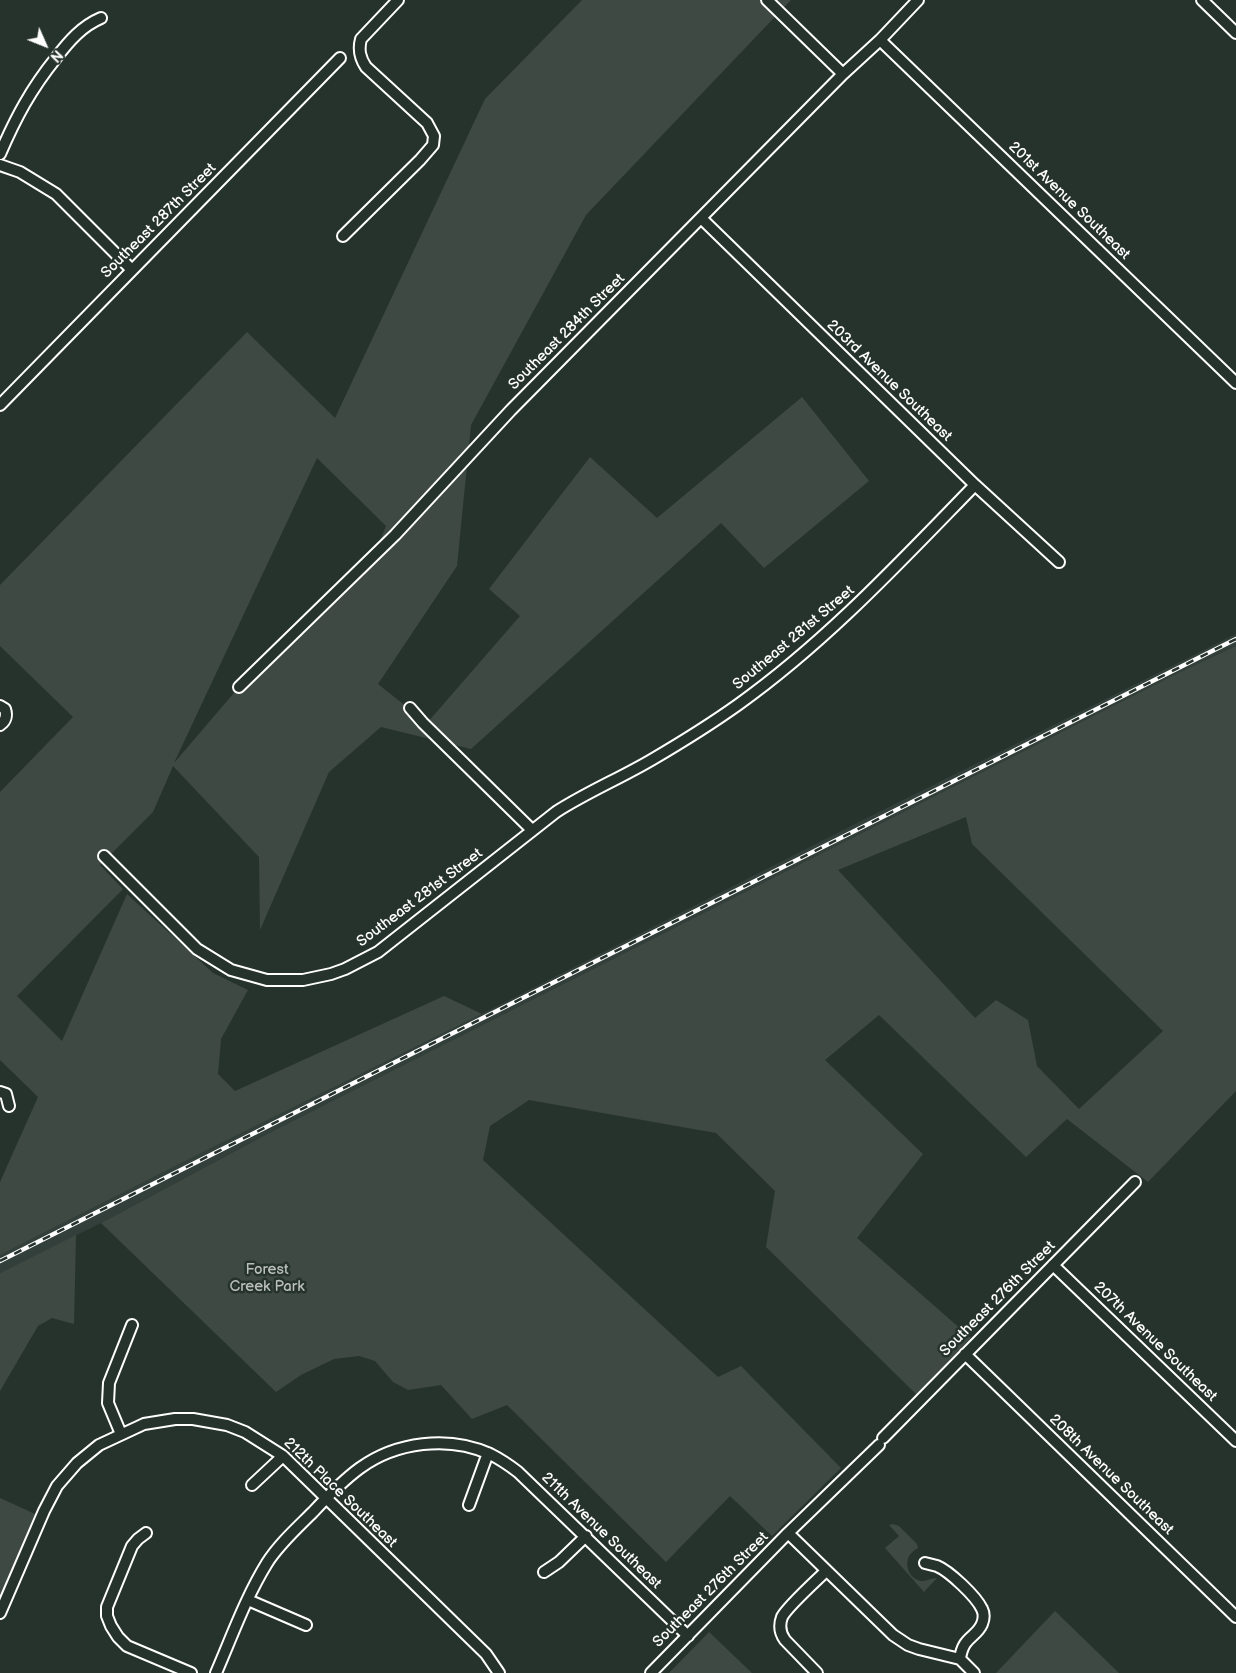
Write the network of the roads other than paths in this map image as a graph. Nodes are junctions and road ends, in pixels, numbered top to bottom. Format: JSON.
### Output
{"nodes":[{"id":1,"x":398,"y":0,"type":"edge"},
{"id":2,"x":767,"y":0,"type":"edge"},
{"id":3,"x":918,"y":0,"type":"edge"},
{"id":4,"x":1202,"y":0,"type":"edge"},
{"id":5,"x":101,"y":18,"type":"dead end"},
{"id":6,"x":1236,"y":33,"type":"edge"},
{"id":7,"x":880,"y":40,"type":"junction"},
{"id":8,"x":340,"y":58,"type":"dead end"},
{"id":9,"x":843,"y":74,"type":"junction"},
{"id":10,"x":0,"y":154,"type":"edge"},
{"id":11,"x":0,"y":165,"type":"edge"},
{"id":12,"x":701,"y":218,"type":"junction"},
{"id":13,"x":343,"y":236,"type":"dead end"},
{"id":14,"x":132,"y":270,"type":"junction"},
{"id":15,"x":1236,"y":383,"type":"edge"},
{"id":16,"x":0,"y":405,"type":"edge"},
{"id":17,"x":975,"y":485,"type":"junction"},
{"id":18,"x":1059,"y":562,"type":"dead end"},
{"id":19,"x":239,"y":687,"type":"dead end"},
{"id":20,"x":0,"y":706,"type":"edge"},
{"id":21,"x":410,"y":708,"type":"dead end"},
{"id":22,"x":0,"y":725,"type":"edge"},
{"id":23,"x":532,"y":830,"type":"junction"},
{"id":24,"x":104,"y":856,"type":"dead end"},
{"id":25,"x":0,"y":1092,"type":"edge"},
{"id":26,"x":9,"y":1106,"type":"dead end"},
{"id":27,"x":1135,"y":1182,"type":"dead end"},
{"id":28,"x":1053,"y":1265,"type":"junction"},
{"id":29,"x":132,"y":1325,"type":"dead end"},
{"id":30,"x":965,"y":1354,"type":"junction"},
{"id":31,"x":121,"y":1434,"type":"junction"},
{"id":32,"x":1236,"y":1441,"type":"edge"},
{"id":33,"x":488,"y":1453,"type":"junction"},
{"id":34,"x":283,"y":1456,"type":"junction"},
{"id":35,"x":252,"y":1485,"type":"dead end"},
{"id":36,"x":326,"y":1499,"type":"junction"},
{"id":37,"x":470,"y":1505,"type":"dead end"},
{"id":38,"x":146,"y":1533,"type":"dead end"},
{"id":39,"x":788,"y":1533,"type":"junction"},
{"id":40,"x":586,"y":1536,"type":"junction"},
{"id":41,"x":925,"y":1563,"type":"dead end"},
{"id":42,"x":826,"y":1571,"type":"junction"},
{"id":43,"x":544,"y":1572,"type":"dead end"},
{"id":44,"x":248,"y":1600,"type":"junction"},
{"id":45,"x":0,"y":1613,"type":"edge"},
{"id":46,"x":1236,"y":1617,"type":"edge"},
{"id":47,"x":306,"y":1626,"type":"dead end"},
{"id":48,"x":688,"y":1636,"type":"junction"},
{"id":49,"x":960,"y":1659,"type":"junction"},
{"id":50,"x":191,"y":1673,"type":"edge"},
{"id":51,"x":216,"y":1673,"type":"edge"},
{"id":52,"x":499,"y":1673,"type":"edge"},
{"id":53,"x":651,"y":1673,"type":"edge"},
{"id":54,"x":817,"y":1673,"type":"edge"},
{"id":55,"x":974,"y":1673,"type":"edge"}],
"edges":[{"from":1,"to":13,"type":"street"},
{"from":2,"to":9,"type":"street"},
{"from":3,"to":7,"type":"street","name":"Southeast 284th Street"},
{"from":4,"to":6,"type":"street"},
{"from":5,"to":10,"type":"street"},
{"from":7,"to":9,"type":"street","name":"Southeast 284th Street"},
{"from":7,"to":15,"type":"street","name":"201st Avenue Southeast"},
{"from":8,"to":14,"type":"street","name":"Southeast 287th Street"},
{"from":9,"to":12,"type":"street","name":"Southeast 284th Street"},
{"from":11,"to":14,"type":"street"},
{"from":12,"to":17,"type":"street","name":"203rd Avenue Southeast"},
{"from":12,"to":19,"type":"street","name":"Southeast 284th Street"},
{"from":14,"to":16,"type":"street","name":"Southeast 287th Street"},
{"from":17,"to":18,"type":"street","name":"203rd Avenue Southeast"},
{"from":17,"to":23,"type":"street","name":"Southeast 281st Street"},
{"from":20,"to":22,"type":"street"},
{"from":21,"to":23,"type":"street"},
{"from":23,"to":24,"type":"street","name":"Southeast 281st Street"},
{"from":25,"to":26,"type":"street"},
{"from":27,"to":28,"type":"street","name":"Southeast 276th Street"},
{"from":28,"to":30,"type":"street","name":"Southeast 276th Street"},
{"from":28,"to":32,"type":"street","name":"207th Avenue Southeast"},
{"from":29,"to":31,"type":"street"},
{"from":30,"to":39,"type":"street","name":"Southeast 276th Street"},
{"from":30,"to":46,"type":"street","name":"208th Avenue Southeast"},
{"from":31,"to":34,"type":"street","name":"212th Place Southeast"},
{"from":31,"to":45,"type":"street","name":"212th Place Southeast"},
{"from":33,"to":36,"type":"street","name":"211th Avenue Southeast"},
{"from":33,"to":37,"type":"street"},
{"from":33,"to":40,"type":"street","name":"211th Avenue Southeast"},
{"from":34,"to":35,"type":"street"},
{"from":34,"to":36,"type":"street","name":"212th Place Southeast"},
{"from":36,"to":44,"type":"street","name":"211th Avenue Southeast"},
{"from":36,"to":52,"type":"street","name":"212th Place Southeast"},
{"from":38,"to":50,"type":"street"},
{"from":39,"to":42,"type":"street"},
{"from":39,"to":48,"type":"street","name":"Southeast 276th Street"},
{"from":40,"to":43,"type":"street"},
{"from":40,"to":48,"type":"street","name":"211th Avenue Southeast"},
{"from":41,"to":49,"type":"street"},
{"from":42,"to":49,"type":"street"},
{"from":42,"to":54,"type":"street"},
{"from":44,"to":47,"type":"street"},
{"from":44,"to":51,"type":"street","name":"211th Avenue Southeast"},
{"from":48,"to":53,"type":"street","name":"Southeast 276th Street"},
{"from":49,"to":55,"type":"street"}]}
